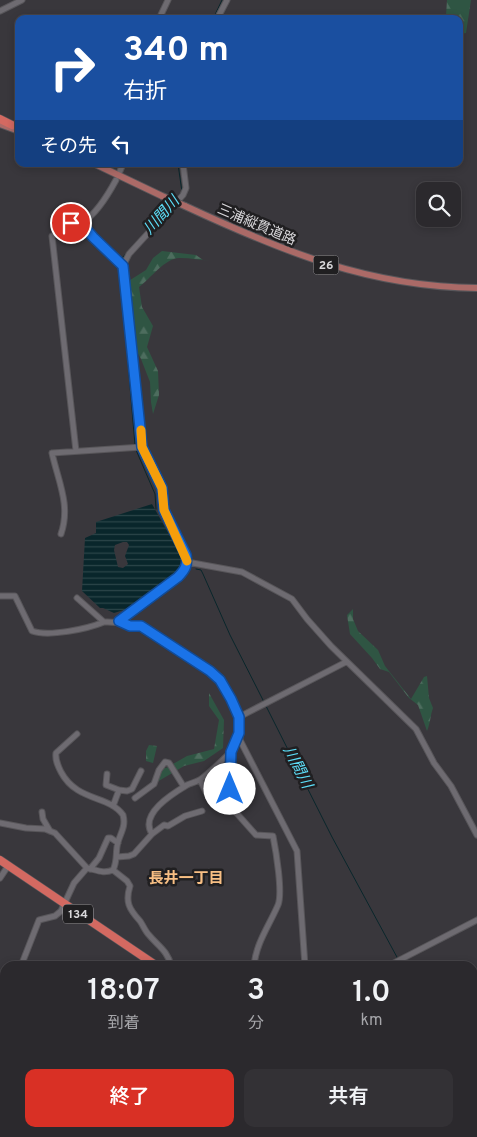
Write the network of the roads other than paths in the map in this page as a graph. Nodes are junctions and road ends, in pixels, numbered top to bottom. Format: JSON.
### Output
{"nodes":[{"id":1,"x":22,"y":0,"type":"edge"},
{"id":2,"x":168,"y":0,"type":"edge"},
{"id":3,"x":227,"y":0,"type":"edge"},
{"id":4,"x":0,"y":12,"type":"edge"},
{"id":5,"x":161,"y":15,"type":"edge"},
{"id":6,"x":219,"y":15,"type":"edge"},
{"id":7,"x":0,"y":120,"type":"edge"},
{"id":8,"x":15,"y":127,"type":"edge"},
{"id":9,"x":101,"y":167,"type":"edge"},
{"id":10,"x":122,"y":167,"type":"edge"},
{"id":11,"x":183,"y":167,"type":"edge"},
{"id":12,"x":120,"y":171,"type":"dead end"},
{"id":13,"x":116,"y":180,"type":"dead end"},
{"id":14,"x":81,"y":223,"type":"junction"},
{"id":15,"x":123,"y":266,"type":"junction"},
{"id":16,"x":477,"y":288,"type":"edge"},
{"id":17,"x":142,"y":447,"type":"junction"},
{"id":18,"x":76,"y":451,"type":"junction"},
{"id":19,"x":61,"y":534,"type":"dead end"},
{"id":20,"x":187,"y":562,"type":"junction"},
{"id":21,"x":0,"y":596,"type":"edge"},
{"id":22,"x":77,"y":598,"type":"dead end"},
{"id":23,"x":119,"y":621,"type":"junction"},
{"id":24,"x":104,"y":622,"type":"junction"},
{"id":25,"x":346,"y":662,"type":"junction"},
{"id":26,"x":239,"y":717,"type":"junction"},
{"id":27,"x":239,"y":733,"type":"junction"},
{"id":28,"x":77,"y":734,"type":"dead end"},
{"id":29,"x":231,"y":752,"type":"junction"},
{"id":30,"x":141,"y":772,"type":"dead end"},
{"id":31,"x":107,"y":774,"type":"dead end"},
{"id":32,"x":200,"y":780,"type":"junction"},
{"id":33,"x":184,"y":787,"type":"junction"},
{"id":34,"x":119,"y":790,"type":"junction"},
{"id":35,"x":135,"y":798,"type":"dead end"},
{"id":36,"x":230,"y":799,"type":"junction"},
{"id":37,"x":113,"y":806,"type":"junction"},
{"id":38,"x":202,"y":811,"type":"dead end"},
{"id":39,"x":42,"y":812,"type":"dead end"},
{"id":40,"x":0,"y":823,"type":"edge"},
{"id":41,"x":51,"y":831,"type":"junction"},
{"id":42,"x":152,"y":834,"type":"junction"},
{"id":43,"x":477,"y":835,"type":"edge"},
{"id":44,"x":118,"y":843,"type":"junction"},
{"id":45,"x":116,"y":857,"type":"junction"},
{"id":46,"x":0,"y":860,"type":"edge"},
{"id":47,"x":8,"y":866,"type":"junction"},
{"id":48,"x":89,"y":868,"type":"junction"},
{"id":49,"x":113,"y":870,"type":"junction"},
{"id":50,"x":0,"y":878,"type":"edge"},
{"id":51,"x":64,"y":904,"type":"junction"},
{"id":52,"x":477,"y":920,"type":"edge"},
{"id":53,"x":23,"y":961,"type":"edge"},
{"id":54,"x":150,"y":961,"type":"edge"},
{"id":55,"x":169,"y":961,"type":"edge"},
{"id":56,"x":255,"y":961,"type":"edge"},
{"id":57,"x":305,"y":961,"type":"edge"},
{"id":58,"x":399,"y":961,"type":"edge"}],
"edges":[{"from":1,"to":4,"type":"street"},
{"from":2,"to":5,"type":"street"},
{"from":3,"to":6,"type":"street"},
{"from":7,"to":8,"type":"highway"},
{"from":9,"to":16,"type":"main road","name":"三浦縦貫道路","number":"26","bridge":true},
{"from":10,"to":12,"type":"street"},
{"from":11,"to":15,"type":"street"},
{"from":13,"to":14,"type":"street"},
{"from":14,"to":15,"type":"street"},
{"from":14,"to":18,"type":"street"},
{"from":15,"to":17,"type":"street"},
{"from":17,"to":18,"type":"street"},
{"from":17,"to":20,"type":"street"},
{"from":18,"to":19,"type":"street"},
{"from":20,"to":23,"type":"street"},
{"from":20,"to":25,"type":"street"},
{"from":21,"to":24,"type":"street"},
{"from":22,"to":24,"type":"street"},
{"from":23,"to":24,"type":"street"},
{"from":23,"to":26,"type":"street"},
{"from":25,"to":26,"type":"street"},
{"from":25,"to":43,"type":"street"},
{"from":26,"to":27,"type":"street"},
{"from":27,"to":29,"type":"street"},
{"from":27,"to":57,"type":"street"},
{"from":28,"to":37,"type":"street"},
{"from":29,"to":32,"type":"street"},
{"from":29,"to":36,"type":"street"},
{"from":30,"to":34,"type":"street"},
{"from":31,"to":34,"type":"street"},
{"from":32,"to":33,"type":"street"},
{"from":32,"to":36,"type":"street"},
{"from":33,"to":35,"type":"street"},
{"from":33,"to":42,"type":"street"},
{"from":34,"to":37,"type":"street"},
{"from":36,"to":56,"type":"street"},
{"from":37,"to":44,"type":"street"},
{"from":38,"to":42,"type":"street"},
{"from":39,"to":41,"type":"street"},
{"from":40,"to":41,"type":"street"},
{"from":41,"to":48,"type":"street"},
{"from":42,"to":45,"type":"street"},
{"from":44,"to":45,"type":"street"},
{"from":44,"to":48,"type":"street"},
{"from":45,"to":49,"type":"street"},
{"from":46,"to":47,"type":"highway","number":"134"},
{"from":47,"to":50,"type":"street"},
{"from":47,"to":51,"type":"highway","number":"134"},
{"from":48,"to":49,"type":"street"},
{"from":48,"to":51,"type":"street"},
{"from":49,"to":55,"type":"street"},
{"from":51,"to":53,"type":"street"},
{"from":51,"to":54,"type":"highway","number":"134"},
{"from":52,"to":58,"type":"street"}]}
